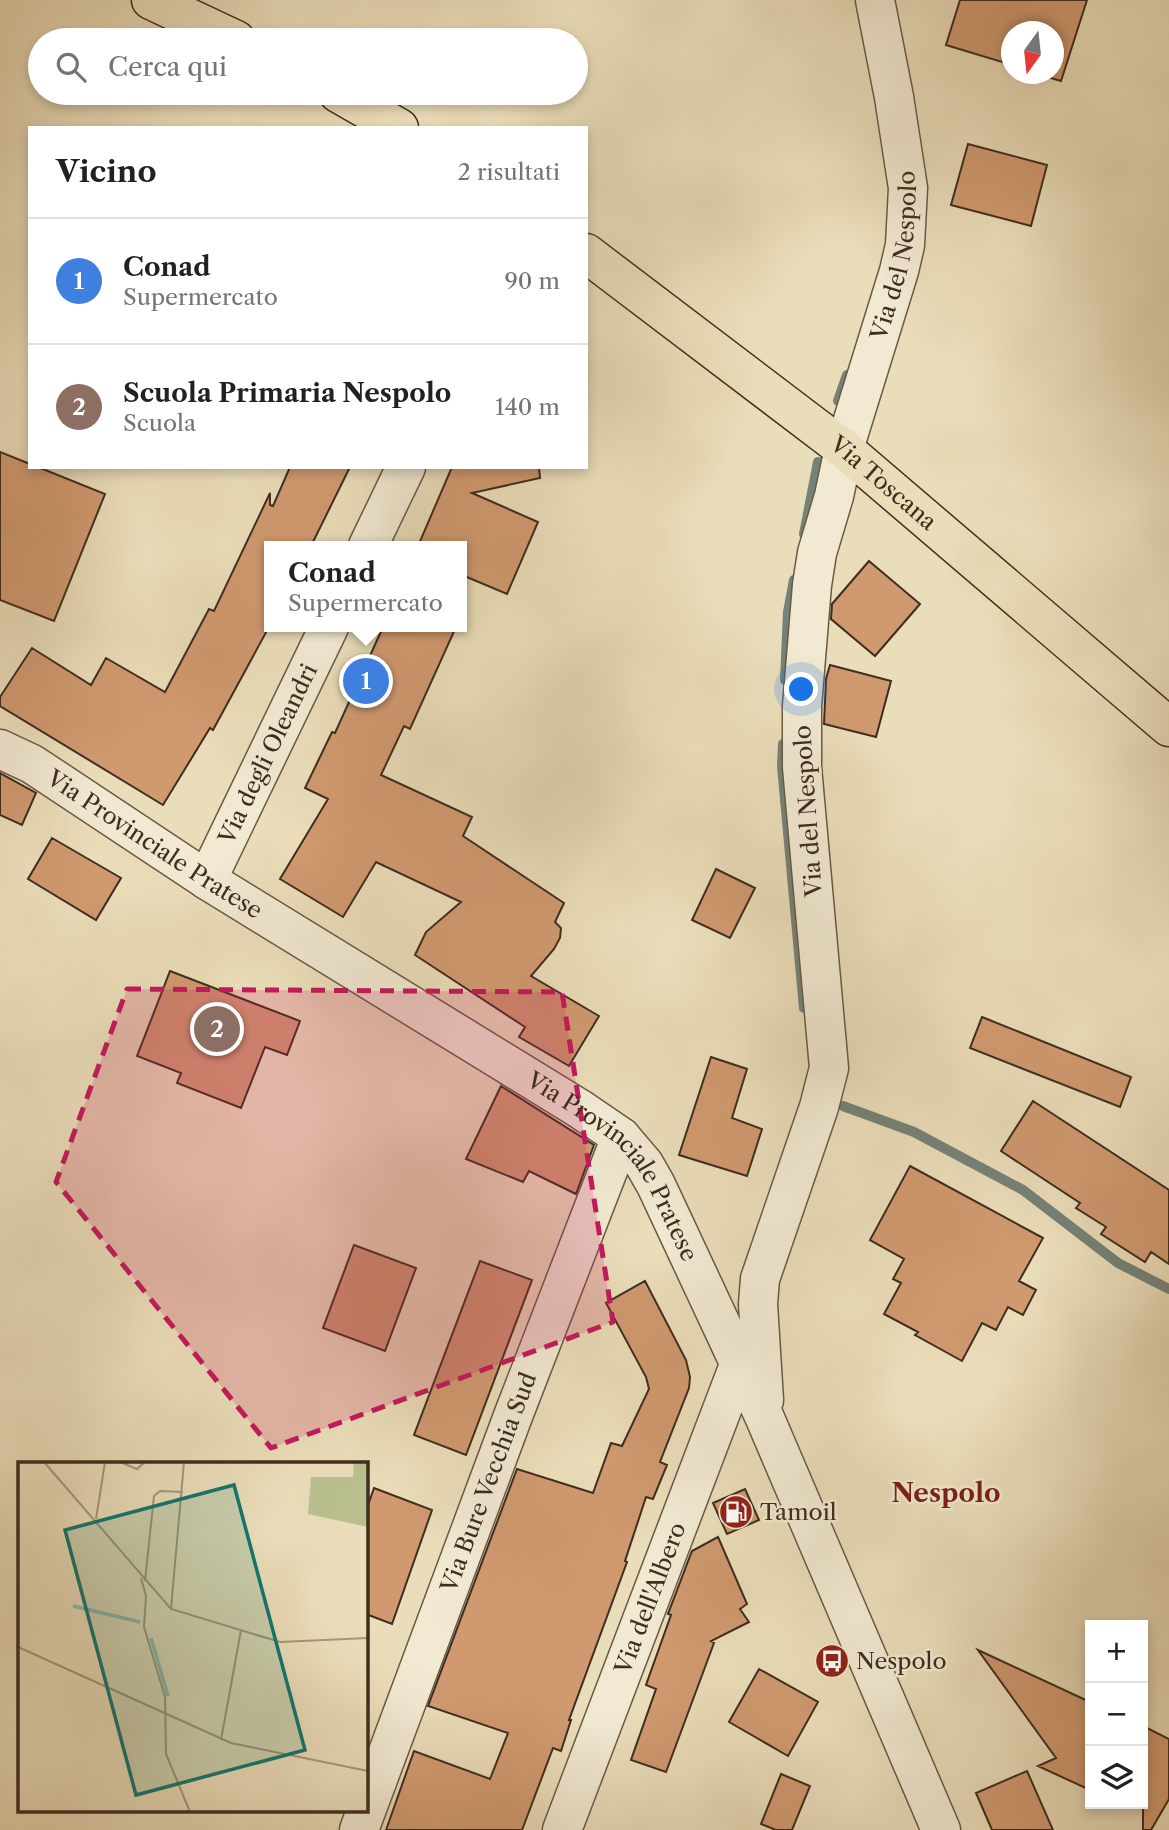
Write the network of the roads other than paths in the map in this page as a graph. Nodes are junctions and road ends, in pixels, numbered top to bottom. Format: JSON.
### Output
{"nodes":[{"id":1,"x":151,"y":0,"type":"edge"},
{"id":2,"x":875,"y":0,"type":"edge"},
{"id":3,"x":210,"y":28,"type":"edge"},
{"id":4,"x":359,"y":105,"type":"edge"},
{"id":5,"x":396,"y":126,"type":"edge"},
{"id":6,"x":595,"y":266,"type":"edge"},
{"id":7,"x":844,"y":449,"type":"junction"},
{"id":8,"x":405,"y":469,"type":"edge"},
{"id":9,"x":370,"y":541,"type":"edge"},
{"id":10,"x":327,"y":632,"type":"edge"},
{"id":11,"x":1169,"y":727,"type":"edge"},
{"id":12,"x":0,"y":749,"type":"edge"},
{"id":13,"x":207,"y":880,"type":"junction"},
{"id":14,"x":621,"y":1137,"type":"junction"},
{"id":15,"x":738,"y":1365,"type":"junction"},
{"id":16,"x":764,"y":1416,"type":"junction"},
{"id":17,"x":368,"y":1806,"type":"edge"},
{"id":18,"x":366,"y":1812,"type":"edge"},
{"id":19,"x":359,"y":1830,"type":"edge"},
{"id":20,"x":562,"y":1830,"type":"edge"},
{"id":21,"x":941,"y":1830,"type":"edge"}],
"edges":[{"from":1,"to":3,"type":"main road"},
{"from":2,"to":7,"type":"street","name":"Via del Nespolo"},
{"from":4,"to":5,"type":"main road"},
{"from":6,"to":7,"type":"main road","name":"Via Toscana"},
{"from":7,"to":11,"type":"main road","name":"Via Toscana"},
{"from":7,"to":16,"type":"street","name":"Via del Nespolo"},
{"from":8,"to":9,"type":"street"},
{"from":10,"to":13,"type":"street","name":"Via degli Oleandri"},
{"from":12,"to":13,"type":"street","name":"Via Provinciale Pratese"},
{"from":13,"to":14,"type":"street","name":"Via Provinciale Pratese"},
{"from":14,"to":15,"type":"street","name":"Via Provinciale Pratese"},
{"from":14,"to":17,"type":"street","name":"Via Bure Vecchia Sud"},
{"from":15,"to":16,"type":"street","name":"Via Provinciale Pratese"},
{"from":15,"to":20,"type":"street","name":"Via dell'Albero"},
{"from":16,"to":21,"type":"street","name":"Via Provinciale Pratese"},
{"from":18,"to":19,"type":"street","name":"Via Bure Vecchia Sud"}]}
